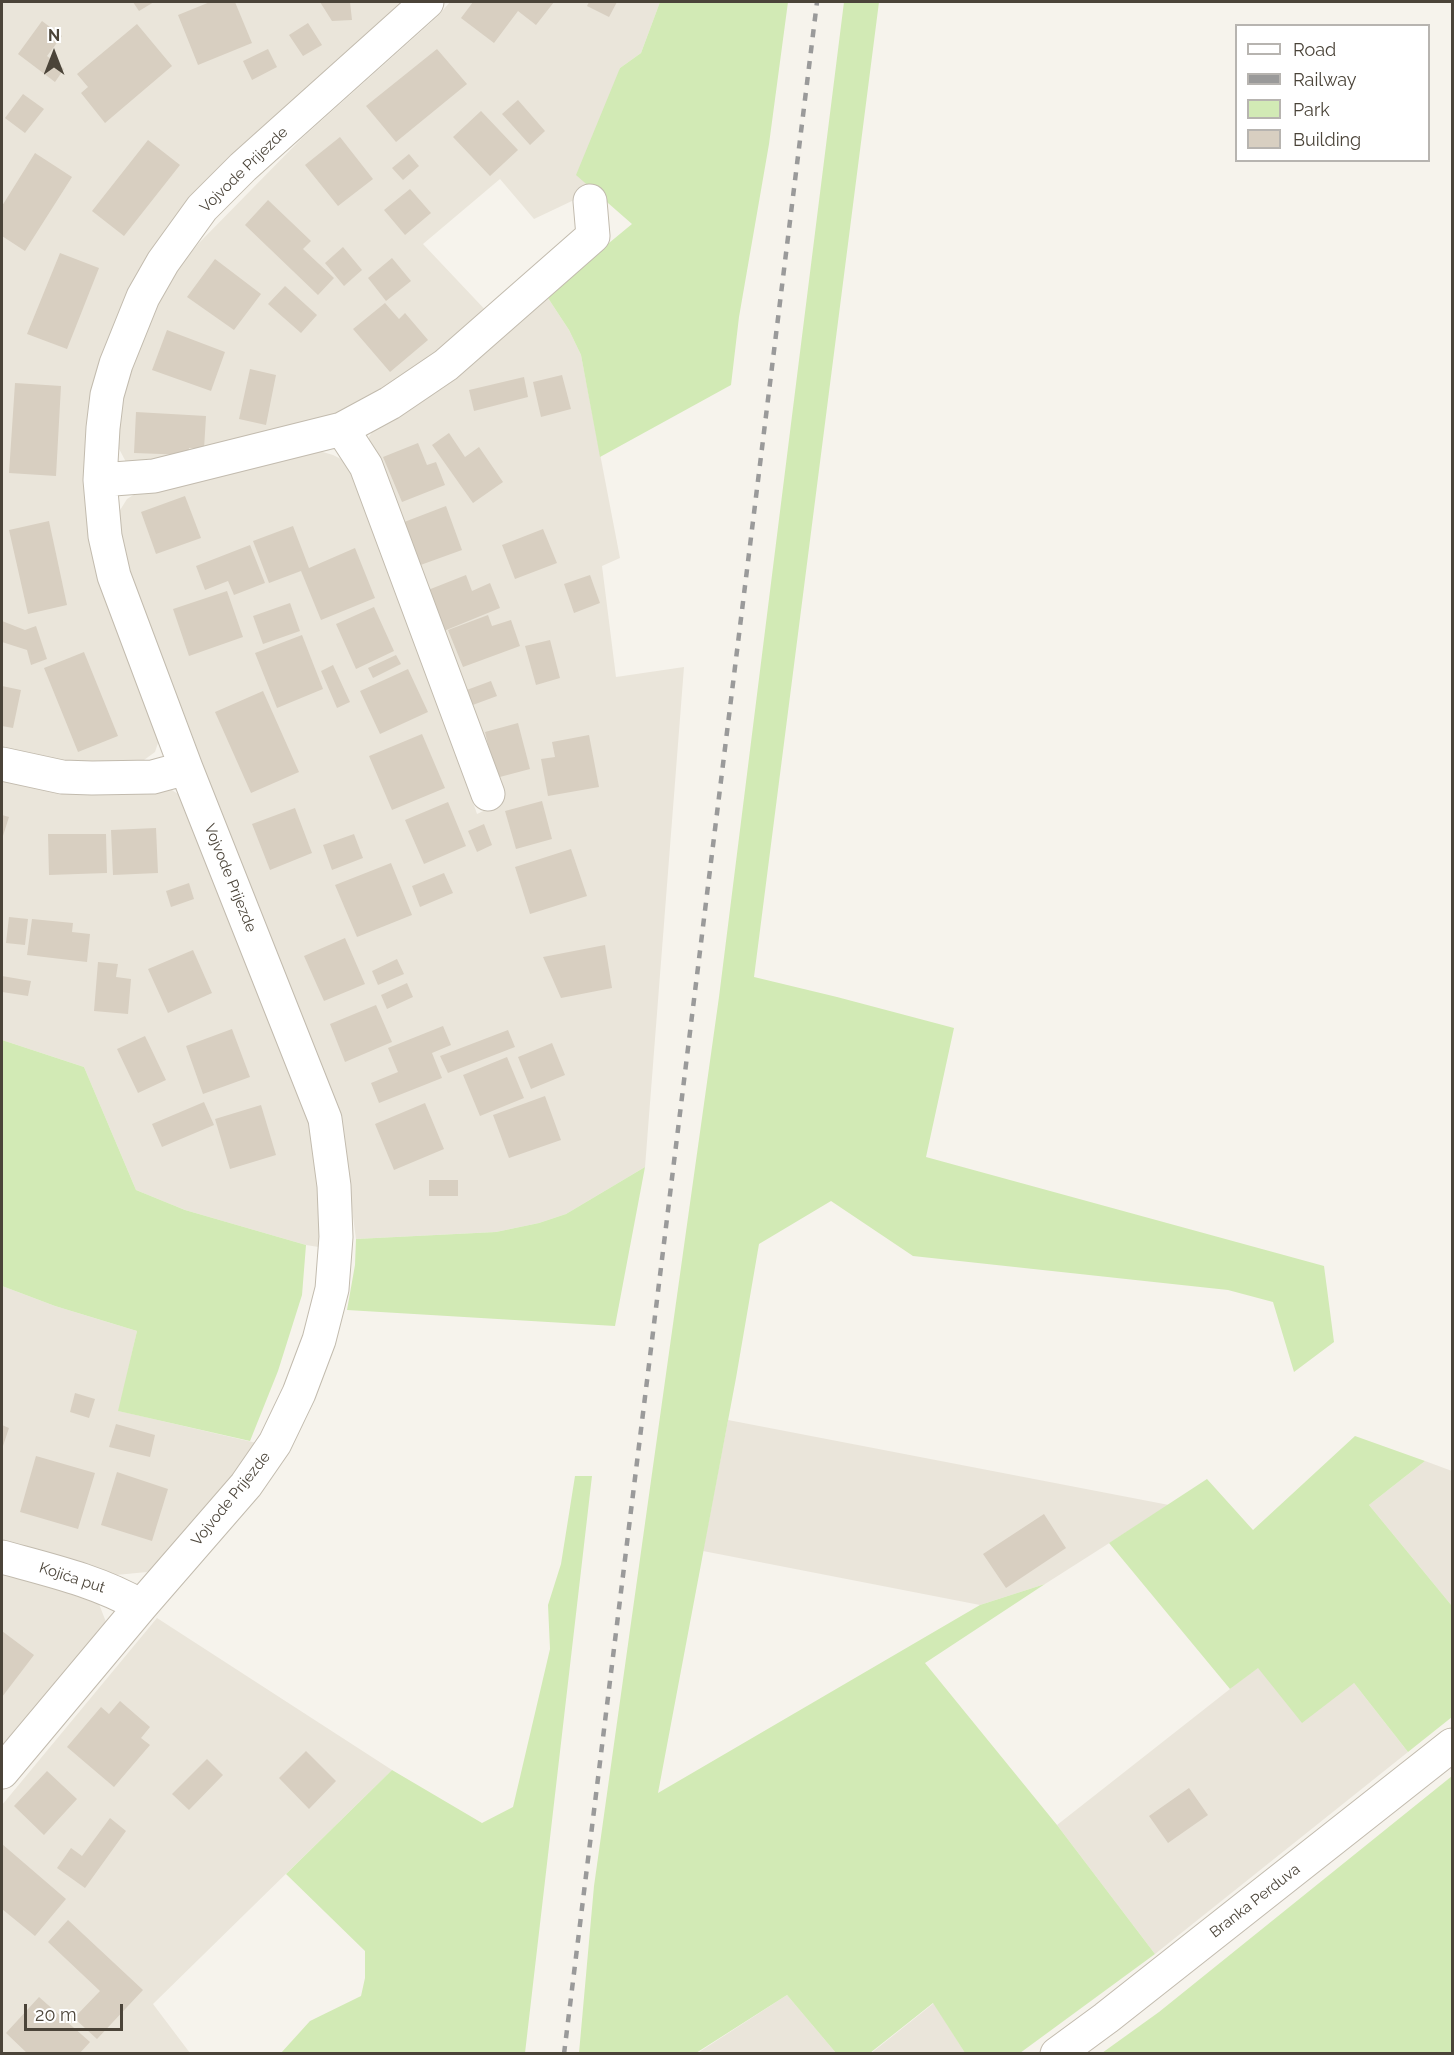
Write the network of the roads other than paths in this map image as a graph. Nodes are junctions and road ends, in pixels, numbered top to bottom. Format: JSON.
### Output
{"nodes":[{"id":1,"x":427,"y":2,"type":"edge"},
{"id":2,"x":590,"y":201,"type":"dead end"},
{"id":3,"x":342,"y":429,"type":"junction"},
{"id":4,"x":100,"y":480,"type":"junction"},
{"id":5,"x":2,"y":764,"type":"edge"},
{"id":6,"x":186,"y":768,"type":"junction"},
{"id":7,"x":488,"y":794,"type":"dead end"},
{"id":8,"x":2,"y":1557,"type":"edge"},
{"id":9,"x":141,"y":1606,"type":"junction"},
{"id":10,"x":1452,"y":1745,"type":"edge"},
{"id":11,"x":2,"y":1772,"type":"edge"},
{"id":12,"x":1057,"y":2054,"type":"edge"}],
"edges":[{"from":1,"to":4,"type":"street","name":"Vojvode Prijezde"},
{"from":2,"to":3,"type":"street"},
{"from":3,"to":4,"type":"street"},
{"from":3,"to":7,"type":"street"},
{"from":4,"to":6,"type":"street","name":"Vojvode Prijezde"},
{"from":5,"to":6,"type":"street"},
{"from":6,"to":9,"type":"street","name":"Vojvode Prijezde"},
{"from":8,"to":9,"type":"street","name":"Kojića put"},
{"from":9,"to":11,"type":"street","name":"Vojvode Prijezde"},
{"from":10,"to":12,"type":"street","name":"Branka Perduva"}]}
